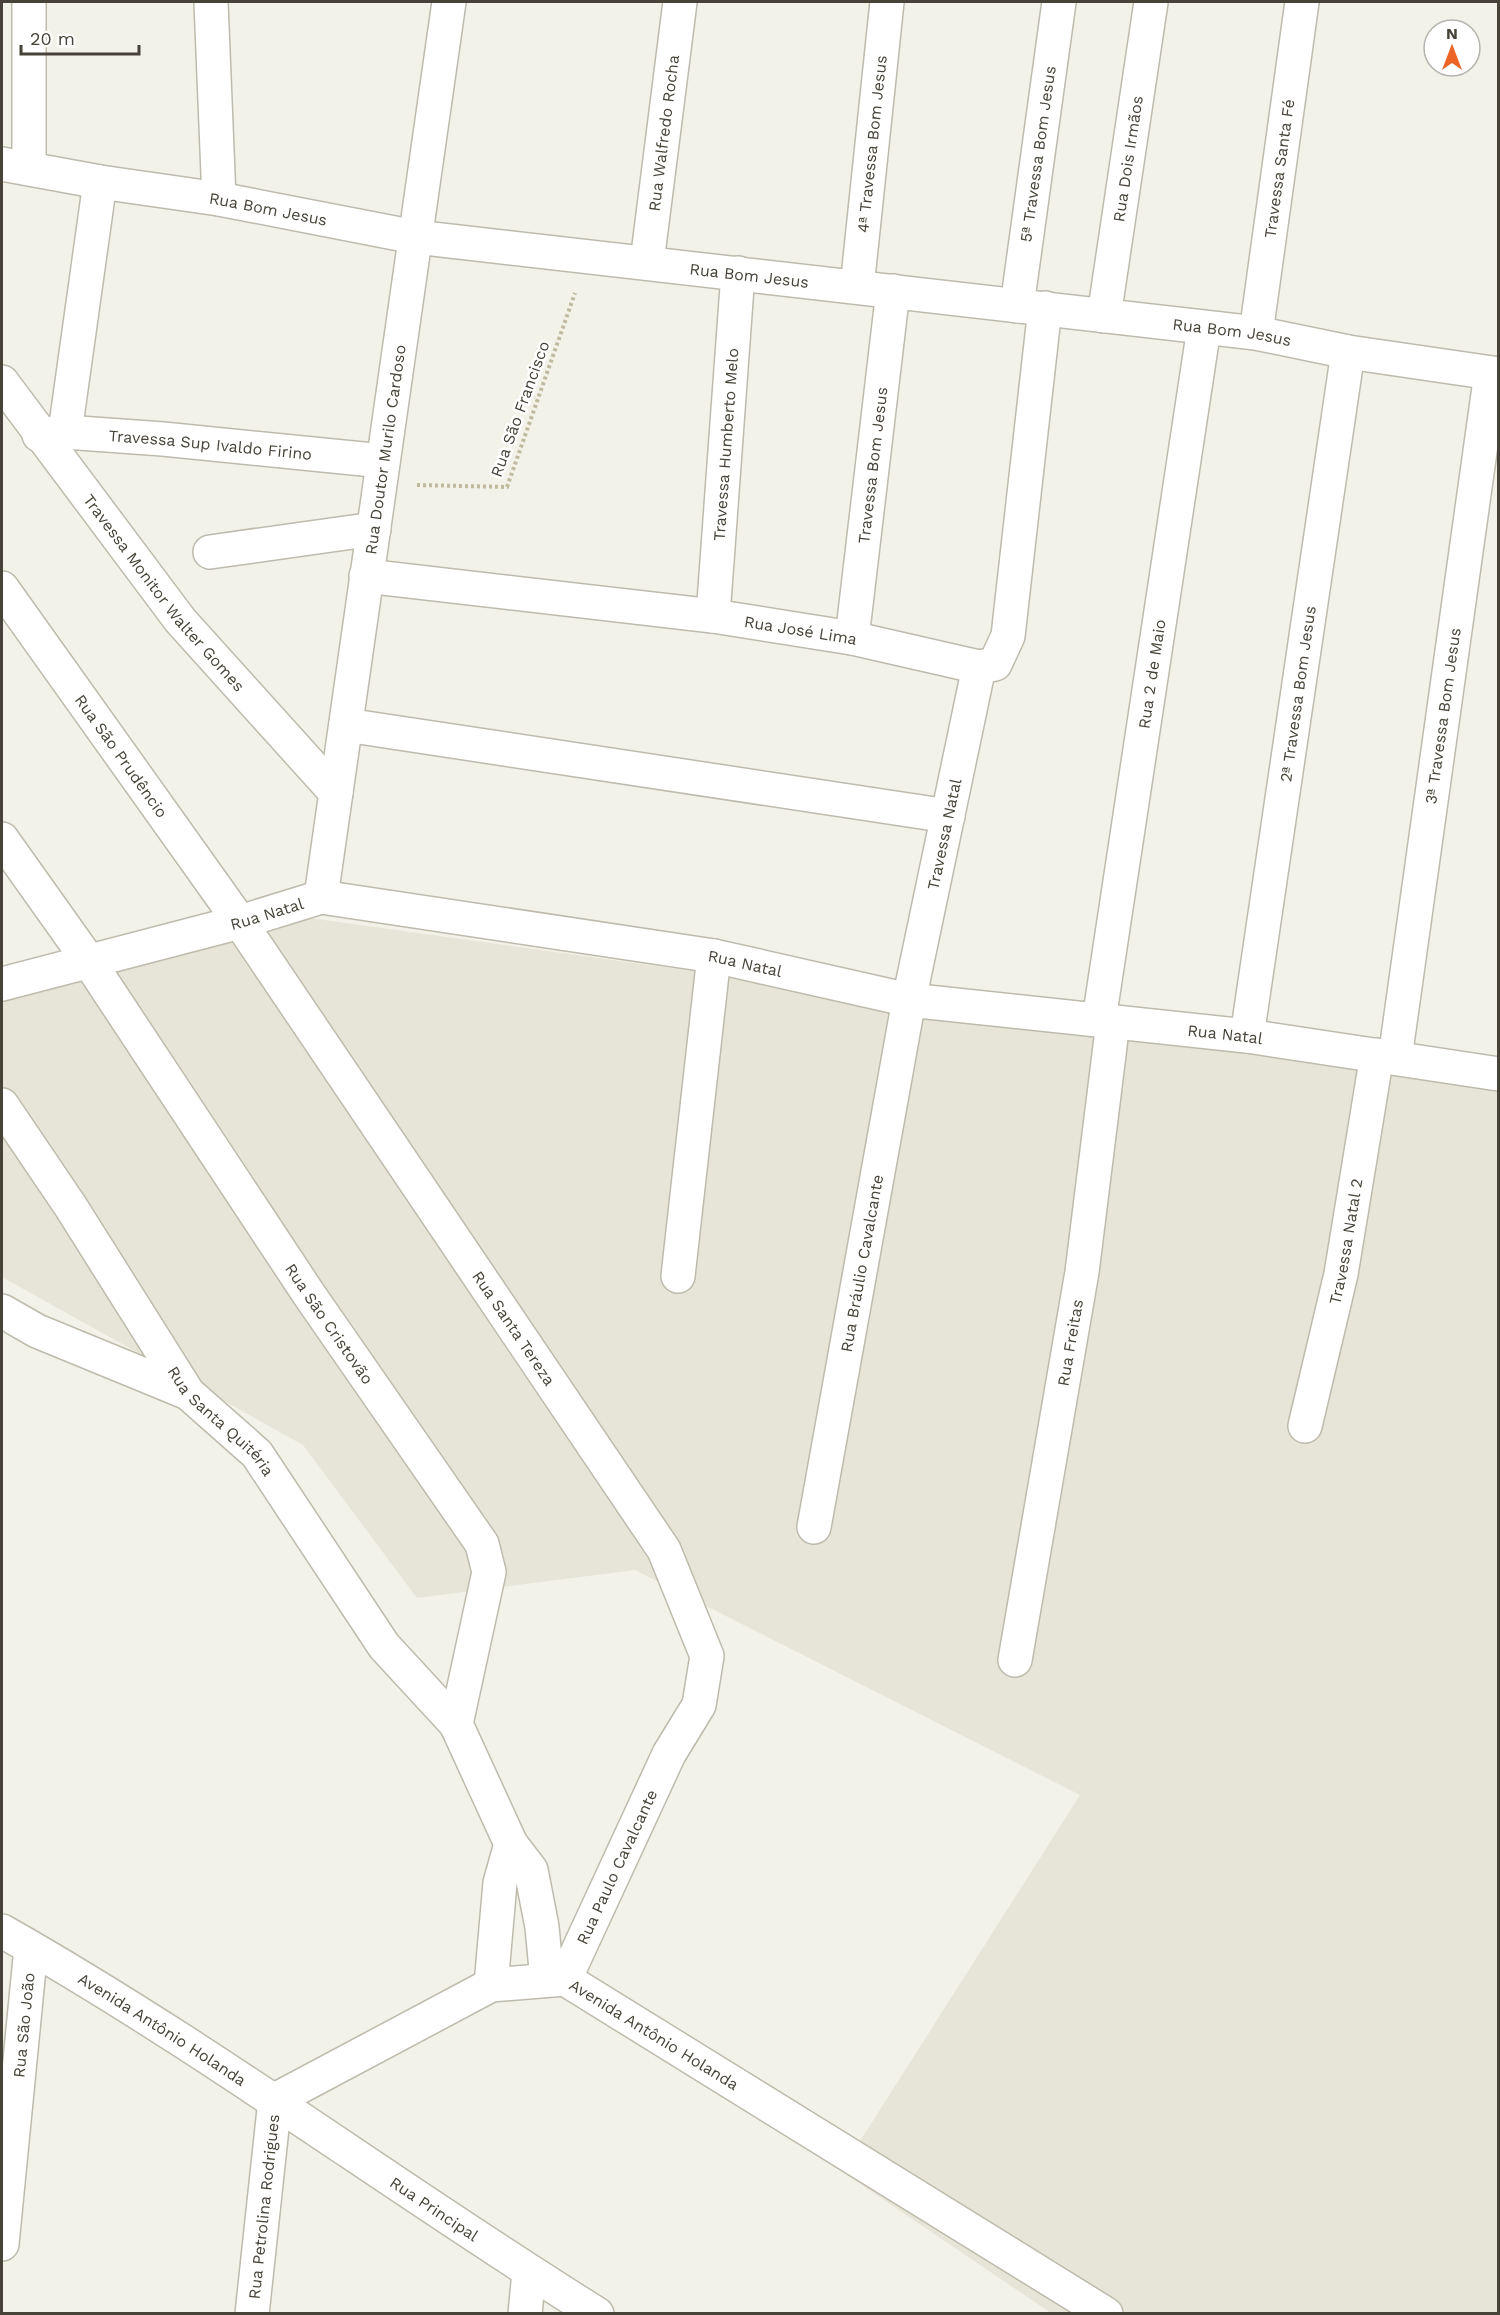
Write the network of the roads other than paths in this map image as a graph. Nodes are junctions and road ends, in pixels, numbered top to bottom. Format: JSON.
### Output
{"nodes":[{"id":1,"x":30,"y":2,"type":"edge"},
{"id":2,"x":211,"y":2,"type":"edge"},
{"id":3,"x":449,"y":2,"type":"edge"},
{"id":4,"x":680,"y":2,"type":"edge"},
{"id":5,"x":887,"y":2,"type":"edge"},
{"id":6,"x":1059,"y":2,"type":"edge"},
{"id":7,"x":1151,"y":2,"type":"edge"},
{"id":8,"x":1302,"y":2,"type":"edge"},
{"id":9,"x":16,"y":166,"type":"edge"},
{"id":10,"x":100,"y":182,"type":"junction"},
{"id":11,"x":219,"y":199,"type":"junction"},
{"id":12,"x":415,"y":237,"type":"junction"},
{"id":13,"x":646,"y":262,"type":"junction"},
{"id":14,"x":738,"y":273,"type":"junction"},
{"id":15,"x":857,"y":287,"type":"junction"},
{"id":16,"x":893,"y":291,"type":"junction"},
{"id":17,"x":1031,"y":307,"type":"junction"},
{"id":18,"x":1104,"y":316,"type":"junction"},
{"id":19,"x":1204,"y":328,"type":"junction"},
{"id":20,"x":1256,"y":333,"type":"junction"},
{"id":21,"x":1348,"y":352,"type":"junction"},
{"id":22,"x":1495,"y":374,"type":"edge"},
{"id":23,"x":2,"y":382,"type":"edge"},
{"id":24,"x":52,"y":434,"type":"junction"},
{"id":25,"x":382,"y":473,"type":"junction"},
{"id":26,"x":374,"y":529,"type":"junction"},
{"id":27,"x":210,"y":552,"type":"dead end"},
{"id":28,"x":366,"y":576,"type":"junction"},
{"id":29,"x":2,"y":588,"type":"edge"},
{"id":30,"x":713,"y":616,"type":"junction"},
{"id":31,"x":852,"y":638,"type":"junction"},
{"id":32,"x":979,"y":667,"type":"junction"},
{"id":33,"x":345,"y":725,"type":"junction"},
{"id":34,"x":336,"y":793,"type":"junction"},
{"id":35,"x":948,"y":816,"type":"junction"},
{"id":36,"x":2,"y":839,"type":"edge"},
{"id":37,"x":321,"y":897,"type":"junction"},
{"id":38,"x":240,"y":922,"type":"junction"},
{"id":39,"x":714,"y":956,"type":"junction"},
{"id":40,"x":88,"y":960,"type":"junction"},
{"id":41,"x":2,"y":984,"type":"edge"},
{"id":42,"x":909,"y":1000,"type":"junction"},
{"id":43,"x":1106,"y":1021,"type":"junction"},
{"id":44,"x":1247,"y":1036,"type":"junction"},
{"id":45,"x":1386,"y":1057,"type":"junction"},
{"id":46,"x":1498,"y":1074,"type":"edge"},
{"id":47,"x":2,"y":1105,"type":"edge"},
{"id":48,"x":678,"y":1276,"type":"dead end"},
{"id":49,"x":2,"y":1311,"type":"edge"},
{"id":50,"x":188,"y":1393,"type":"junction"},
{"id":51,"x":1305,"y":1426,"type":"dead end"},
{"id":52,"x":814,"y":1527,"type":"dead end"},
{"id":53,"x":1015,"y":1660,"type":"dead end"},
{"id":54,"x":456,"y":1724,"type":"junction"},
{"id":55,"x":669,"y":1755,"type":"joint"},
{"id":56,"x":511,"y":1844,"type":"junction"},
{"id":57,"x":2,"y":1931,"type":"edge"},
{"id":58,"x":32,"y":1948,"type":"junction"},
{"id":59,"x":556,"y":1979,"type":"junction"},
{"id":60,"x":491,"y":1985,"type":"junction"},
{"id":61,"x":275,"y":2100,"type":"junction"},
{"id":62,"x":2,"y":2244,"type":"edge"},
{"id":63,"x":529,"y":2272,"type":"junction"},
{"id":64,"x":252,"y":2313,"type":"edge"},
{"id":65,"x":525,"y":2313,"type":"edge"},
{"id":66,"x":597,"y":2313,"type":"edge"},
{"id":67,"x":1106,"y":2313,"type":"edge"}],
"edges":[{"from":1,"to":9,"type":"street"},
{"from":2,"to":11,"type":"street"},
{"from":3,"to":12,"type":"street","name":"Rua Doutor Murilo Cardoso"},
{"from":4,"to":13,"type":"street","name":"Rua Walfredo Rocha"},
{"from":5,"to":15,"type":"street","name":"4ª Travessa Bom Jesus"},
{"from":6,"to":17,"type":"street","name":"5ª Travessa Bom Jesus"},
{"from":7,"to":18,"type":"street","name":"Rua Dois Irmãos"},
{"from":8,"to":20,"type":"street","name":"Travessa Santa Fé"},
{"from":9,"to":10,"type":"street","name":"Rua Bom Jesus"},
{"from":10,"to":11,"type":"street","name":"Rua Bom Jesus"},
{"from":10,"to":24,"type":"street"},
{"from":11,"to":12,"type":"street","name":"Rua Bom Jesus"},
{"from":12,"to":13,"type":"street","name":"Rua Bom Jesus"},
{"from":12,"to":25,"type":"street","name":"Rua Doutor Murilo Cardoso"},
{"from":13,"to":14,"type":"street","name":"Rua Bom Jesus"},
{"from":14,"to":15,"type":"street","name":"Rua Bom Jesus"},
{"from":14,"to":30,"type":"street","name":"Travessa Humberto Melo"},
{"from":15,"to":16,"type":"street","name":"Rua Bom Jesus"},
{"from":16,"to":17,"type":"street","name":"Rua Bom Jesus"},
{"from":16,"to":31,"type":"street","name":"Travessa Bom Jesus"},
{"from":17,"to":18,"type":"street","name":"Rua Bom Jesus"},
{"from":17,"to":32,"type":"street","name":"5ª Travessa Bom Jesus"},
{"from":18,"to":19,"type":"street","name":"Rua Bom Jesus"},
{"from":19,"to":20,"type":"street","name":"Rua Bom Jesus"},
{"from":19,"to":43,"type":"street","name":"Rua 2 de Maio"},
{"from":20,"to":21,"type":"street","name":"Rua Bom Jesus"},
{"from":21,"to":22,"type":"street","name":"Rua Bom Jesus"},
{"from":21,"to":44,"type":"street","name":"2ª Travessa Bom Jesus"},
{"from":22,"to":45,"type":"street","name":"3ª Travessa Bom Jesus"},
{"from":23,"to":24,"type":"street","name":"Travessa Monitor Walter Gomes"},
{"from":24,"to":25,"type":"street","name":"Travessa Sup Ivaldo Firino"},
{"from":24,"to":34,"type":"street","name":"Travessa Monitor Walter Gomes"},
{"from":25,"to":26,"type":"street","name":"Rua Doutor Murilo Cardoso"},
{"from":26,"to":27,"type":"street"},
{"from":26,"to":28,"type":"street","name":"Rua Doutor Murilo Cardoso"},
{"from":28,"to":30,"type":"street","name":"Rua José Lima"},
{"from":28,"to":33,"type":"street","name":"Rua Doutor Murilo Cardoso"},
{"from":29,"to":38,"type":"street","name":"Rua São Prudêncio"},
{"from":30,"to":31,"type":"street","name":"Rua José Lima"},
{"from":31,"to":32,"type":"street","name":"Rua José Lima"},
{"from":32,"to":35,"type":"street","name":"Travessa Natal"},
{"from":33,"to":34,"type":"street","name":"Rua Doutor Murilo Cardoso"},
{"from":33,"to":35,"type":"street"},
{"from":34,"to":37,"type":"street","name":"Rua Doutor Murilo Cardoso"},
{"from":35,"to":42,"type":"street","name":"Travessa Natal"},
{"from":36,"to":40,"type":"street","name":"Rua São Cristovão"},
{"from":37,"to":38,"type":"street","name":"Rua Natal"},
{"from":37,"to":39,"type":"street","name":"Rua Natal"},
{"from":38,"to":40,"type":"street","name":"Rua Natal"},
{"from":38,"to":55,"type":"street","name":"Rua Santa Tereza"},
{"from":39,"to":42,"type":"street","name":"Rua Natal"},
{"from":39,"to":48,"type":"street"},
{"from":40,"to":41,"type":"street","name":"Rua Natal"},
{"from":40,"to":54,"type":"street","name":"Rua São Cristovão"},
{"from":42,"to":43,"type":"street","name":"Rua Natal"},
{"from":42,"to":52,"type":"street","name":"Rua Bráulio Cavalcante"},
{"from":43,"to":44,"type":"street","name":"Rua Natal"},
{"from":43,"to":53,"type":"street","name":"Rua Freitas"},
{"from":44,"to":45,"type":"street","name":"Rua Natal"},
{"from":45,"to":46,"type":"street","name":"Rua Natal"},
{"from":45,"to":51,"type":"street","name":"Travessa Natal 2"},
{"from":47,"to":50,"type":"street","name":"Rua Santa Quitéria"},
{"from":49,"to":50,"type":"street"},
{"from":50,"to":54,"type":"street","name":"Rua Santa Quitéria"},
{"from":54,"to":56,"type":"street"},
{"from":55,"to":59,"type":"street","name":"Rua Paulo Cavalcante"},
{"from":56,"to":59,"type":"street"},
{"from":56,"to":60,"type":"street"},
{"from":57,"to":58,"type":"street","name":"Avenida Antônio Holanda"},
{"from":58,"to":61,"type":"street","name":"Avenida Antônio Holanda"},
{"from":58,"to":62,"type":"street","name":"Rua São João"},
{"from":59,"to":60,"type":"street","name":"Avenida Antônio Holanda"},
{"from":59,"to":67,"type":"street","name":"Avenida Antônio Holanda"},
{"from":60,"to":61,"type":"street","name":"Avenida Antônio Holanda"},
{"from":61,"to":63,"type":"street","name":"Rua Principal"},
{"from":61,"to":64,"type":"street","name":"Rua Petrolina Rodrigues"},
{"from":63,"to":65,"type":"street"},
{"from":63,"to":66,"type":"street","name":"Rua Principal"}]}
